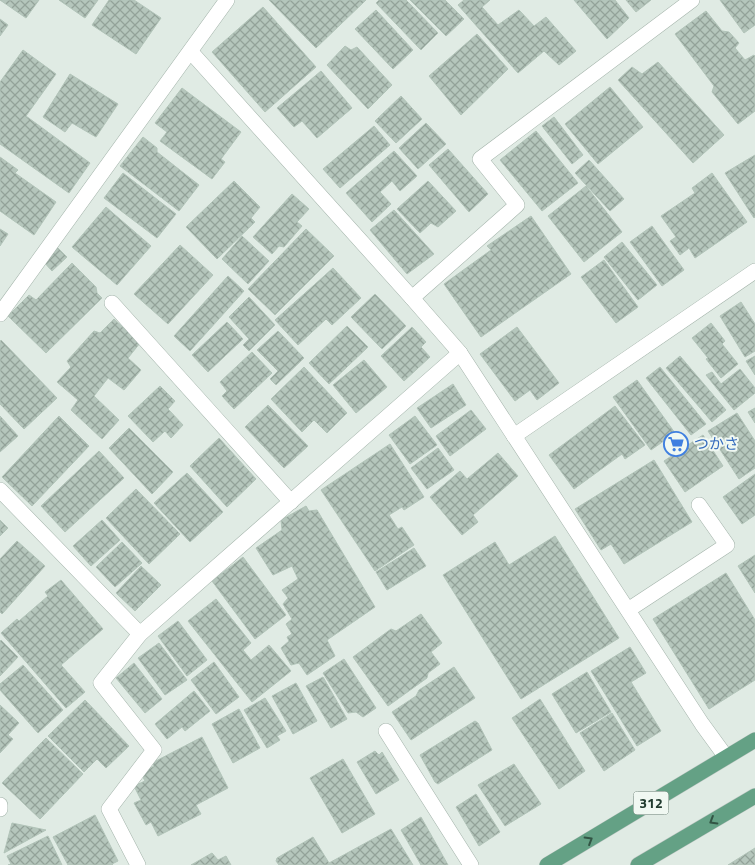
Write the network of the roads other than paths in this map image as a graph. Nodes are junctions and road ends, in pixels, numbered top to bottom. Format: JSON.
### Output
{"nodes":[{"id":1,"x":227,"y":0,"type":"edge"},
{"id":2,"x":692,"y":0,"type":"edge"},
{"id":3,"x":191,"y":52,"type":"junction"},
{"id":4,"x":755,"y":272,"type":"edge"},
{"id":5,"x":412,"y":298,"type":"junction"},
{"id":6,"x":112,"y":303,"type":"dead end"},
{"id":7,"x":0,"y":314,"type":"edge"},
{"id":8,"x":460,"y":353,"type":"junction"},
{"id":9,"x":514,"y":436,"type":"junction"},
{"id":10,"x":0,"y":490,"type":"edge"},
{"id":11,"x":291,"y":502,"type":"junction"},
{"id":12,"x":699,"y":505,"type":"dead end"},
{"id":13,"x":628,"y":610,"type":"junction"},
{"id":14,"x":140,"y":634,"type":"junction"},
{"id":15,"x":386,"y":731,"type":"dead end"},
{"id":16,"x":755,"y":740,"type":"edge"},
{"id":17,"x":726,"y":757,"type":"junction"},
{"id":18,"x":755,"y":796,"type":"edge"},
{"id":19,"x":0,"y":806,"type":"edge"},
{"id":20,"x":0,"y":810,"type":"edge"},
{"id":21,"x":138,"y":865,"type":"edge"},
{"id":22,"x":471,"y":865,"type":"edge"},
{"id":23,"x":547,"y":865,"type":"edge"},
{"id":24,"x":638,"y":865,"type":"edge"}],
"edges":[{"from":1,"to":3,"type":"street"},
{"from":2,"to":5,"type":"street"},
{"from":3,"to":5,"type":"street"},
{"from":3,"to":7,"type":"street"},
{"from":4,"to":9,"type":"street"},
{"from":5,"to":8,"type":"street"},
{"from":6,"to":11,"type":"street"},
{"from":8,"to":9,"type":"street"},
{"from":8,"to":11,"type":"street"},
{"from":9,"to":13,"type":"street"},
{"from":10,"to":14,"type":"street"},
{"from":11,"to":14,"type":"street"},
{"from":12,"to":13,"type":"street"},
{"from":13,"to":17,"type":"street"},
{"from":14,"to":21,"type":"street"},
{"from":15,"to":22,"type":"street"},
{"from":16,"to":17,"type":"main road","number":"312"},
{"from":23,"to":17,"type":"main road","number":"312","one_way":true},
{"from":18,"to":24,"type":"main road","one_way":true},
{"from":19,"to":20,"type":"street"}]}
